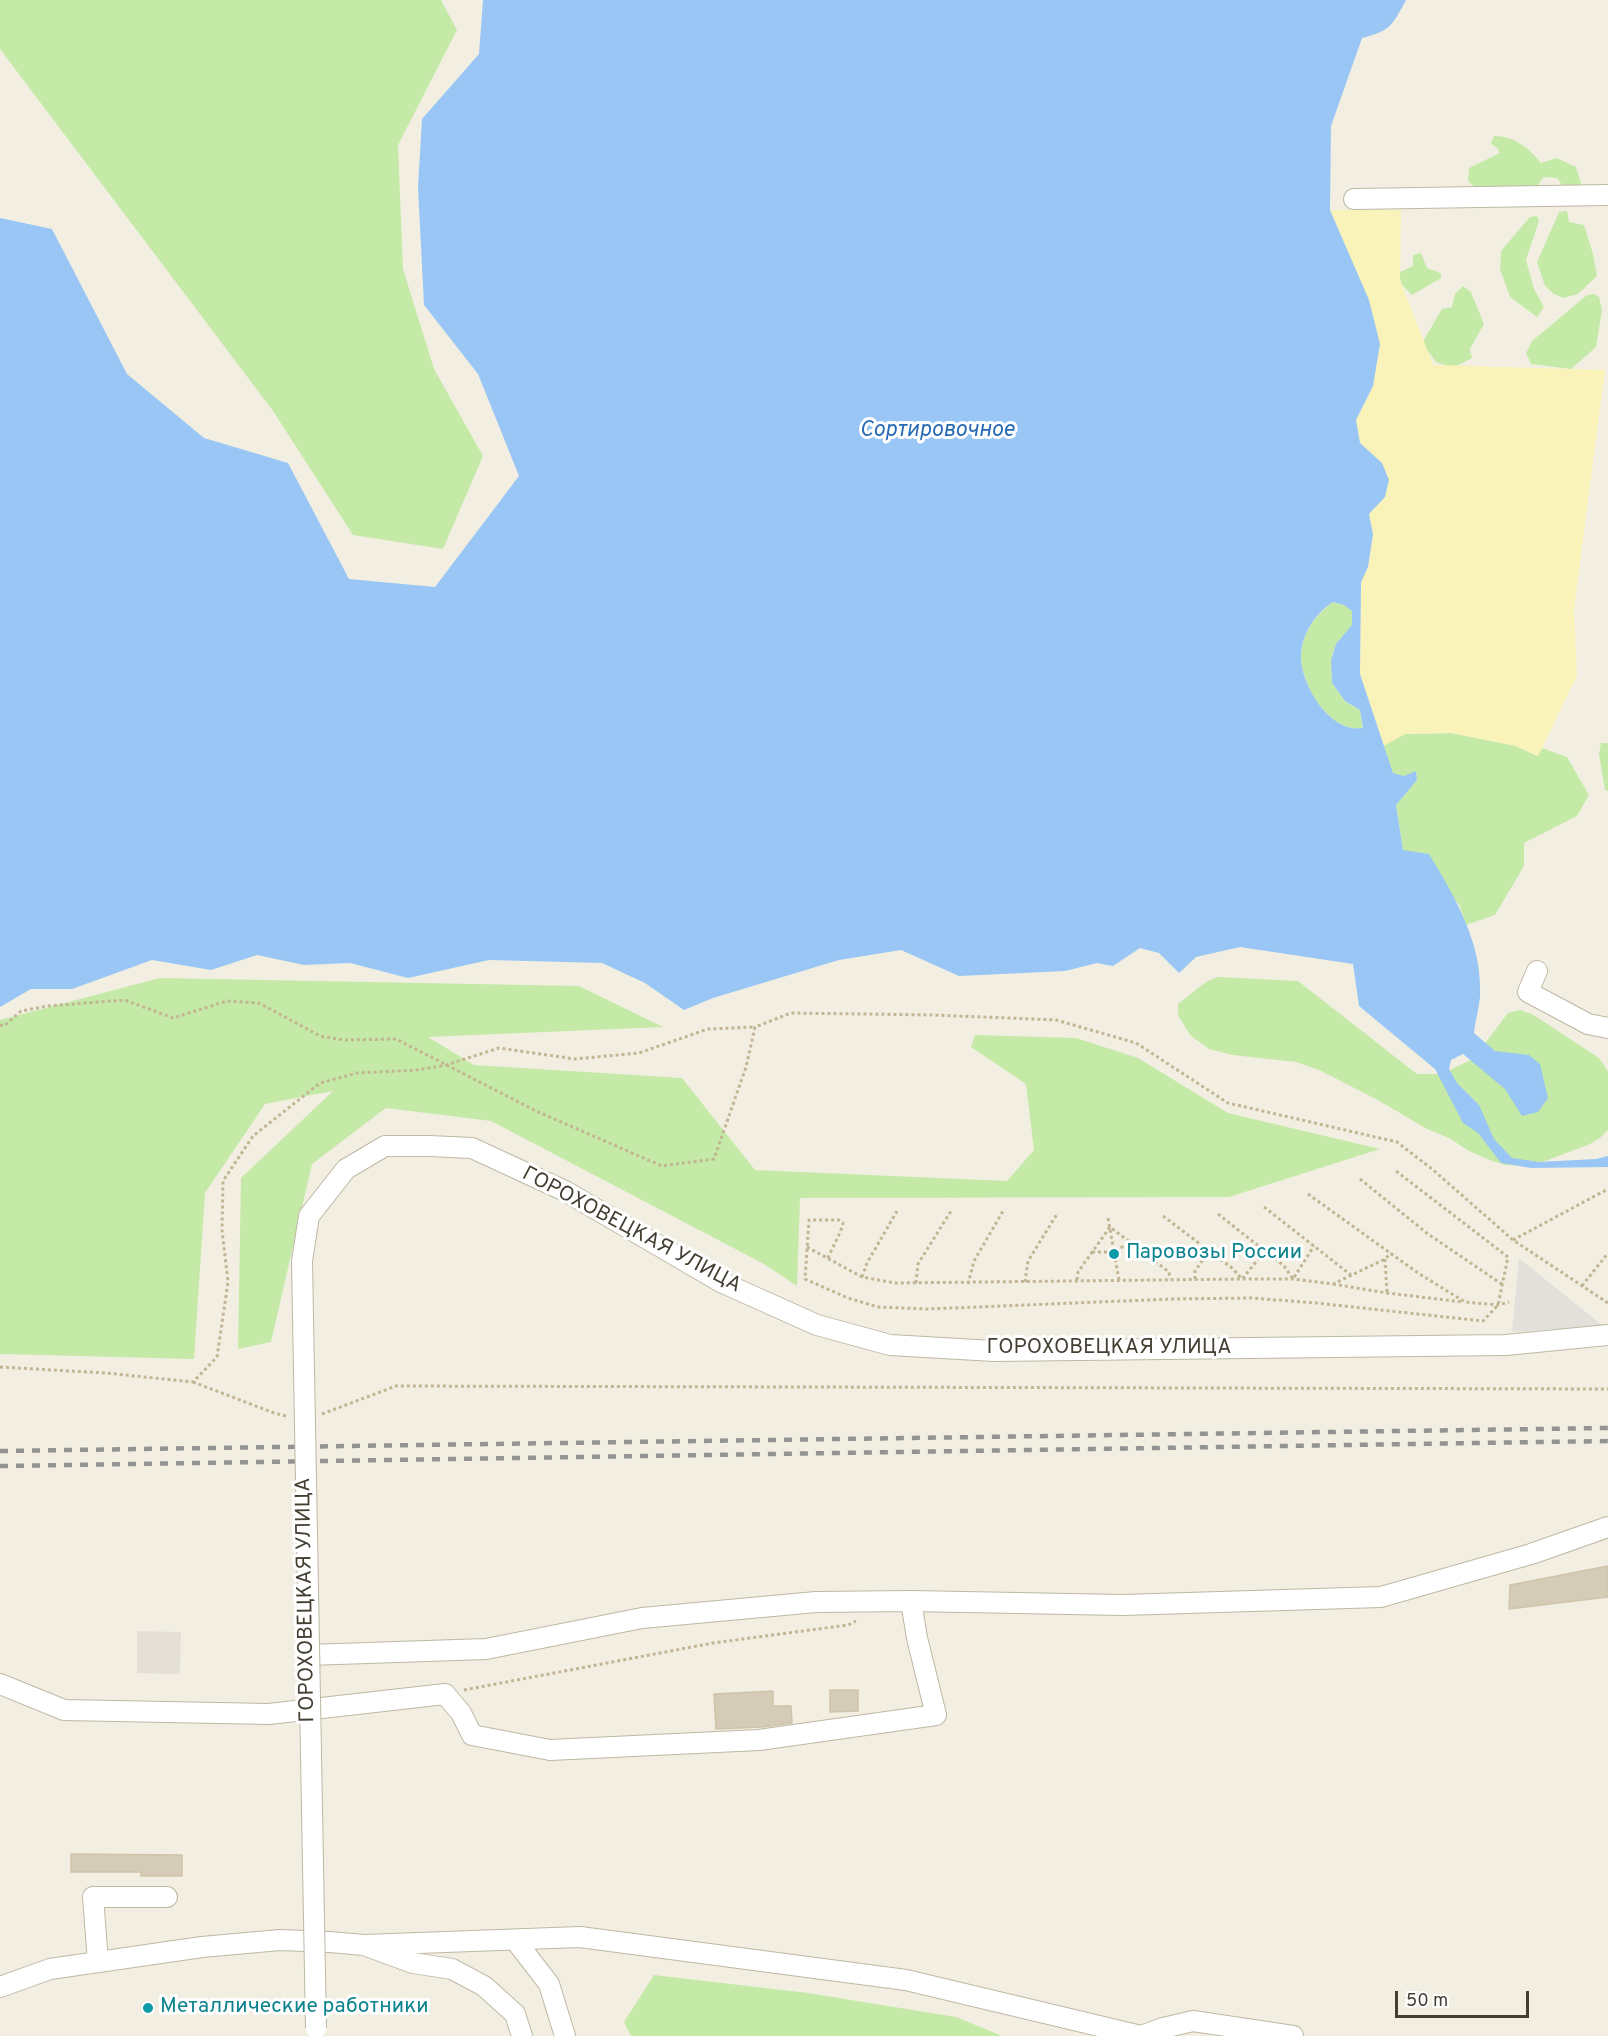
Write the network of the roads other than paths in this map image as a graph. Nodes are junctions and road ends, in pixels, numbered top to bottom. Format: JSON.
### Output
{"nodes":[{"id":1,"x":1608,"y":195,"type":"edge"},
{"id":2,"x":1354,"y":199,"type":"dead end"},
{"id":3,"x":1537,"y":971,"type":"dead end"},
{"id":4,"x":1608,"y":1028,"type":"edge"},
{"id":5,"x":1608,"y":1335,"type":"edge"},
{"id":6,"x":1608,"y":1527,"type":"edge"},
{"id":7,"x":911,"y":1601,"type":"junction"},
{"id":8,"x":308,"y":1655,"type":"junction"},
{"id":9,"x":0,"y":1684,"type":"edge"},
{"id":10,"x":167,"y":1897,"type":"dead end"},
{"id":11,"x":515,"y":1940,"type":"junction"},
{"id":12,"x":364,"y":1945,"type":"junction"},
{"id":13,"x":98,"y":1962,"type":"junction"},
{"id":14,"x":0,"y":1987,"type":"edge"},
{"id":15,"x":316,"y":2032,"type":"edge"},
{"id":16,"x":522,"y":2036,"type":"edge"},
{"id":17,"x":565,"y":2036,"type":"edge"},
{"id":18,"x":1293,"y":2036,"type":"edge"}],
"edges":[{"from":1,"to":2,"type":"street"},
{"from":3,"to":4,"type":"street"},
{"from":5,"to":8,"type":"street","name":"ГОРОХОВЕЦКАЯ УЛИЦА","bridge":true},
{"from":6,"to":7,"type":"street"},
{"from":7,"to":8,"type":"street"},
{"from":7,"to":9,"type":"street"},
{"from":8,"to":15,"type":"street","name":"ГОРОХОВЕЦКАЯ УЛИЦА","bridge":true},
{"from":10,"to":13,"type":"street"},
{"from":11,"to":12,"type":"street"},
{"from":11,"to":17,"type":"street"},
{"from":11,"to":18,"type":"street"},
{"from":12,"to":13,"type":"street"},
{"from":12,"to":16,"type":"street"},
{"from":13,"to":14,"type":"street"}]}
